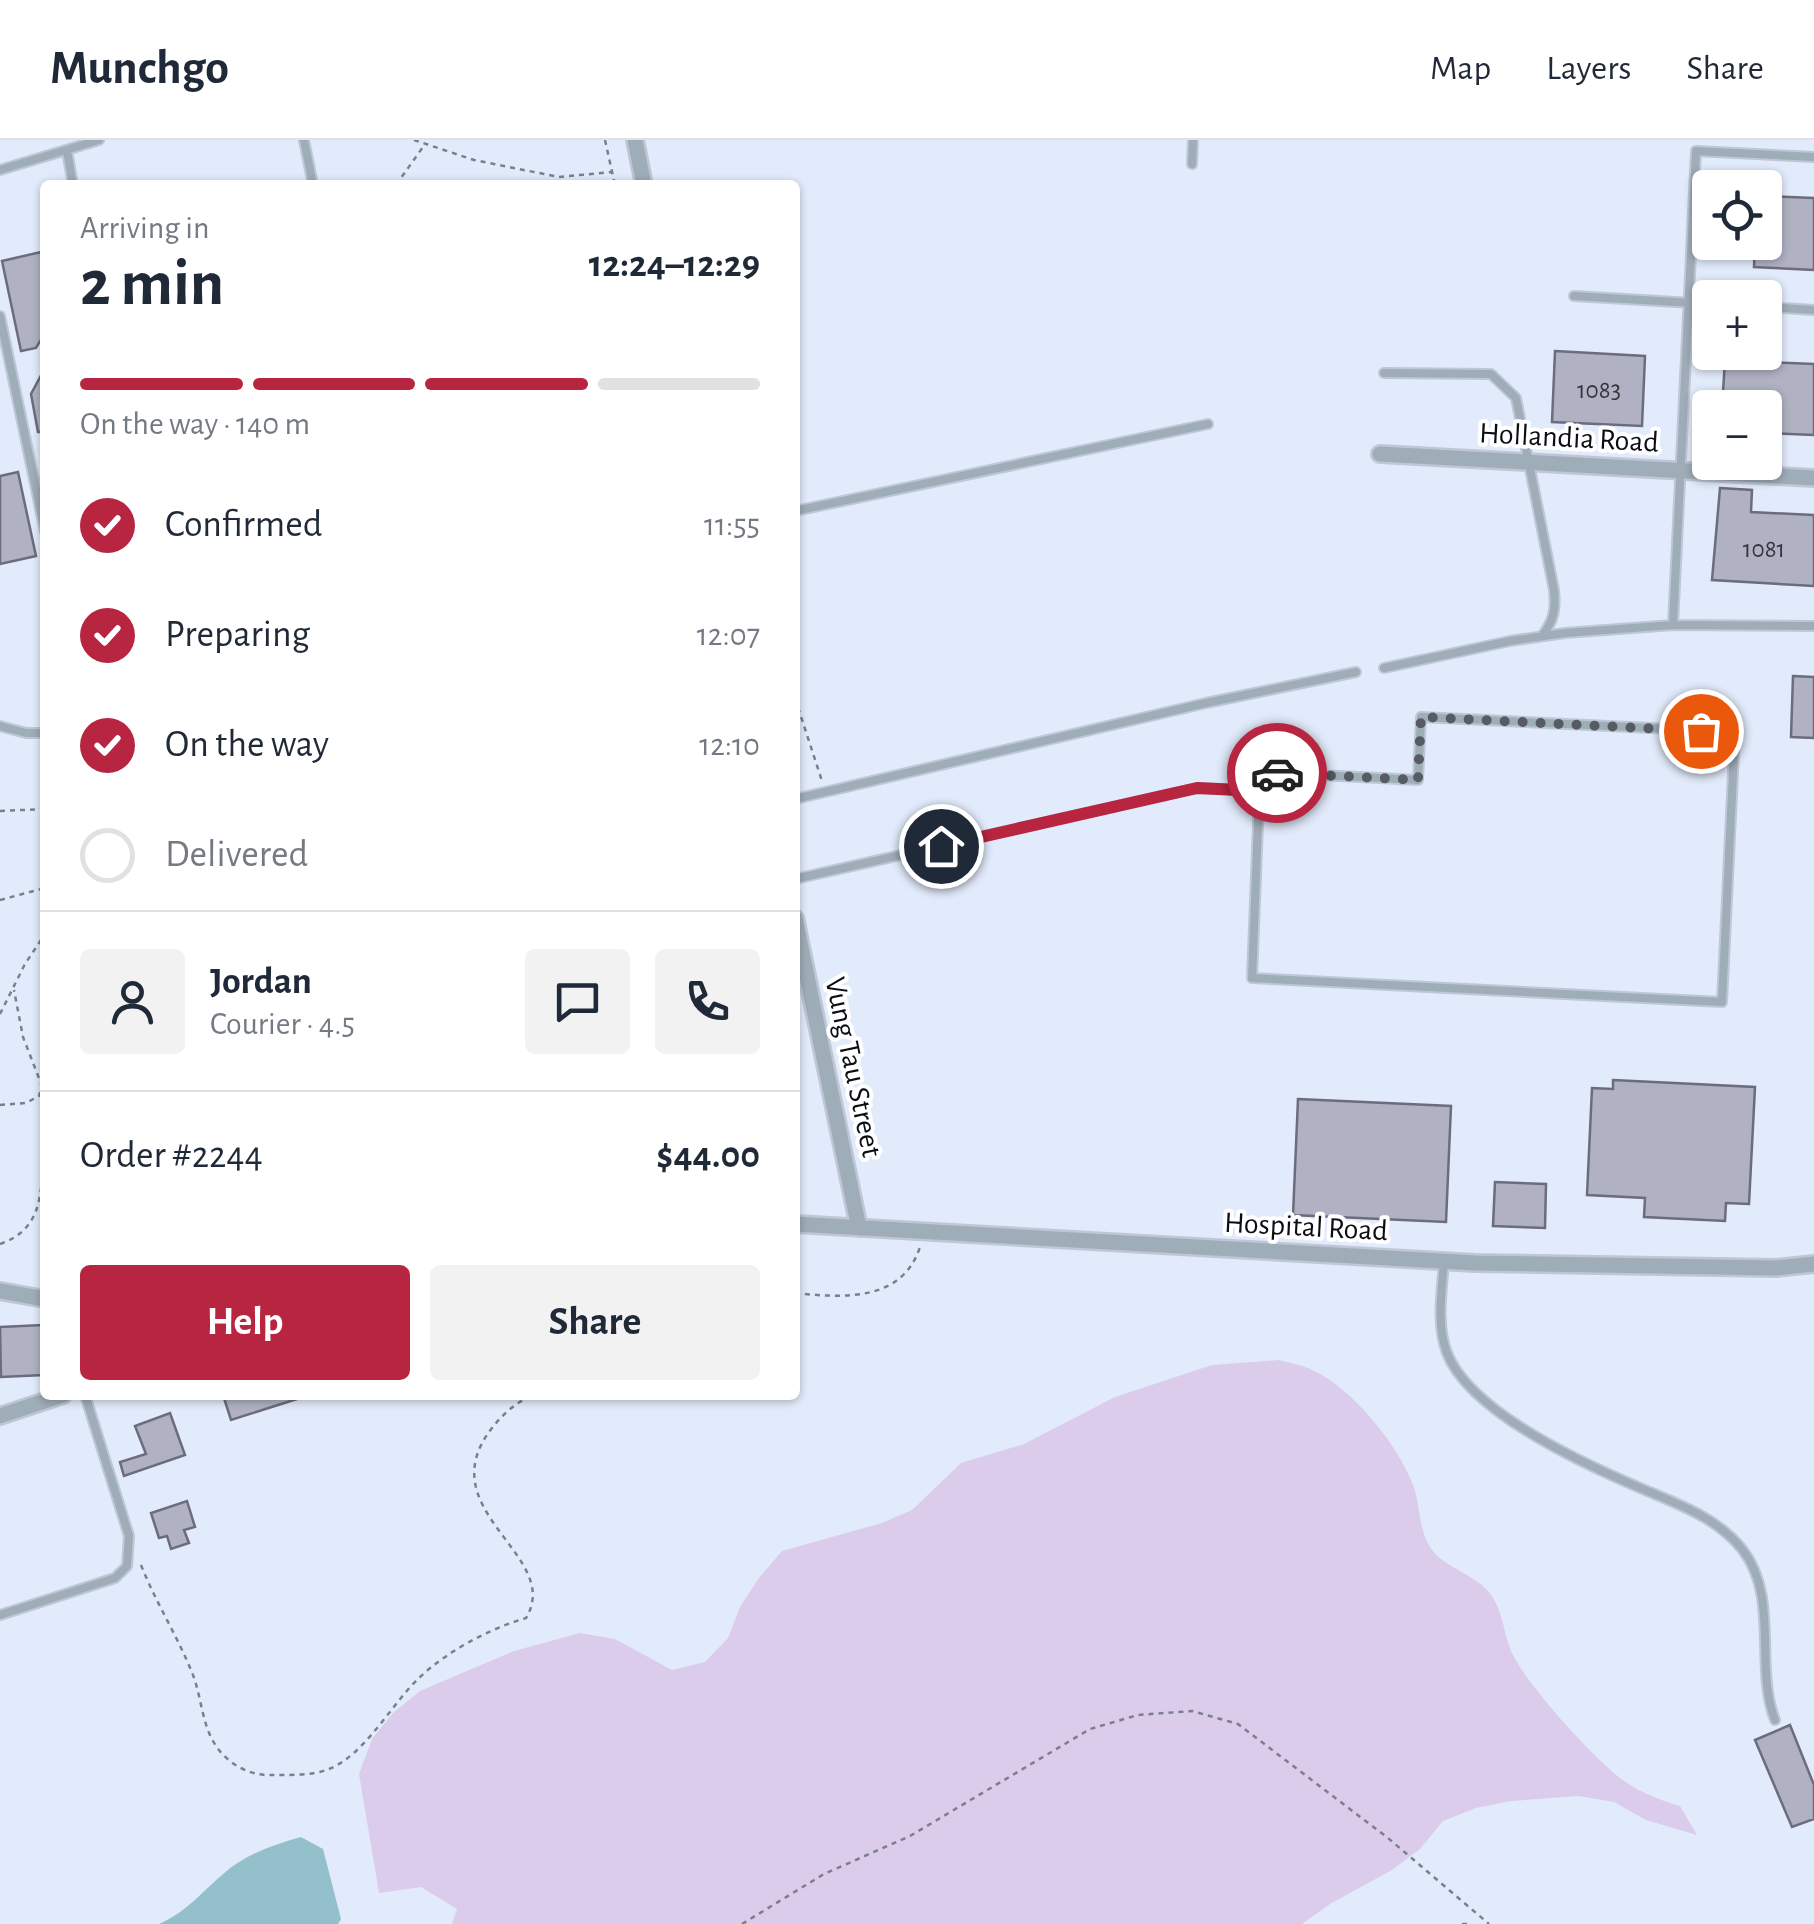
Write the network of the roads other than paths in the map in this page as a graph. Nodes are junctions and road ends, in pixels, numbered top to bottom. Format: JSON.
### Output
{"nodes":[{"id":1,"x":99,"y":140,"type":"edge"},
{"id":2,"x":304,"y":140,"type":"edge"},
{"id":3,"x":635,"y":140,"type":"edge"},
{"id":4,"x":1193,"y":140,"type":"edge"},
{"id":5,"x":67,"y":151,"type":"junction"},
{"id":6,"x":1814,"y":157,"type":"edge"},
{"id":7,"x":1192,"y":164,"type":"dead end"},
{"id":8,"x":0,"y":170,"type":"edge"},
{"id":9,"x":72,"y":180,"type":"edge"},
{"id":10,"x":312,"y":180,"type":"edge"},
{"id":11,"x":643,"y":180,"type":"edge"},
{"id":12,"x":1574,"y":296,"type":"dead end"},
{"id":13,"x":1689,"y":302,"type":"junction"},
{"id":14,"x":1692,"y":302,"type":"edge"},
{"id":15,"x":1782,"y":308,"type":"edge"},
{"id":16,"x":1814,"y":310,"type":"edge"},
{"id":17,"x":0,"y":316,"type":"edge"},
{"id":18,"x":1384,"y":373,"type":"dead end"},
{"id":19,"x":1208,"y":424,"type":"dead end"},
{"id":20,"x":1380,"y":454,"type":"dead end"},
{"id":21,"x":1529,"y":462,"type":"junction"},
{"id":22,"x":1682,"y":470,"type":"junction"},
{"id":23,"x":1814,"y":478,"type":"edge"},
{"id":24,"x":40,"y":508,"type":"edge"},
{"id":25,"x":800,"y":510,"type":"edge"},
{"id":26,"x":1673,"y":626,"type":"junction"},
{"id":27,"x":1814,"y":626,"type":"edge"},
{"id":28,"x":1542,"y":636,"type":"junction"},
{"id":29,"x":1384,"y":668,"type":"dead end"},
{"id":30,"x":1356,"y":672,"type":"dead end"},
{"id":31,"x":0,"y":726,"type":"edge"},
{"id":32,"x":40,"y":733,"type":"edge"},
{"id":33,"x":1260,"y":791,"type":"junction"},
{"id":34,"x":800,"y":798,"type":"edge"},
{"id":35,"x":800,"y":878,"type":"edge"},
{"id":36,"x":800,"y":942,"type":"edge"},
{"id":37,"x":800,"y":1224,"type":"edge"},
{"id":38,"x":859,"y":1228,"type":"junction"},
{"id":39,"x":1444,"y":1261,"type":"junction"},
{"id":40,"x":1814,"y":1264,"type":"edge"},
{"id":41,"x":0,"y":1291,"type":"edge"},
{"id":42,"x":40,"y":1298,"type":"edge"},
{"id":43,"x":48,"y":1400,"type":"edge"},
{"id":44,"x":86,"y":1400,"type":"edge"},
{"id":45,"x":0,"y":1416,"type":"edge"},
{"id":46,"x":0,"y":1615,"type":"edge"},
{"id":47,"x":1776,"y":1720,"type":"dead end"}],
"edges":[{"from":1,"to":5,"type":"lane"},
{"from":2,"to":10,"type":"lane"},
{"from":3,"to":11,"type":"street"},
{"from":4,"to":7,"type":"lane"},
{"from":5,"to":8,"type":"lane"},
{"from":5,"to":9,"type":"lane"},
{"from":6,"to":13,"type":"lane"},
{"from":12,"to":13,"type":"lane"},
{"from":13,"to":14,"type":"lane"},
{"from":13,"to":22,"type":"lane"},
{"from":15,"to":16,"type":"lane"},
{"from":17,"to":24,"type":"lane"},
{"from":18,"to":21,"type":"lane"},
{"from":19,"to":25,"type":"lane"},
{"from":20,"to":21,"type":"street","name":"Hollandia Road"},
{"from":21,"to":22,"type":"street","name":"Hollandia Road"},
{"from":21,"to":28,"type":"lane"},
{"from":22,"to":23,"type":"street","name":"Hollandia Road"},
{"from":22,"to":26,"type":"lane"},
{"from":26,"to":27,"type":"lane"},
{"from":26,"to":28,"type":"lane"},
{"from":28,"to":29,"type":"lane"},
{"from":30,"to":34,"type":"lane"},
{"from":31,"to":32,"type":"lane"},
{"from":33,"to":33,"type":"lane"},
{"from":33,"to":35,"type":"lane"},
{"from":36,"to":38,"type":"street","name":"Vung Tau Street"},
{"from":37,"to":38,"type":"street","name":"Hospital Road"},
{"from":38,"to":39,"type":"street","name":"Hospital Road"},
{"from":39,"to":40,"type":"street","name":"Hospital Road"},
{"from":39,"to":47,"type":"lane"},
{"from":41,"to":42,"type":"street"},
{"from":43,"to":45,"type":"street"},
{"from":44,"to":46,"type":"lane"}]}
